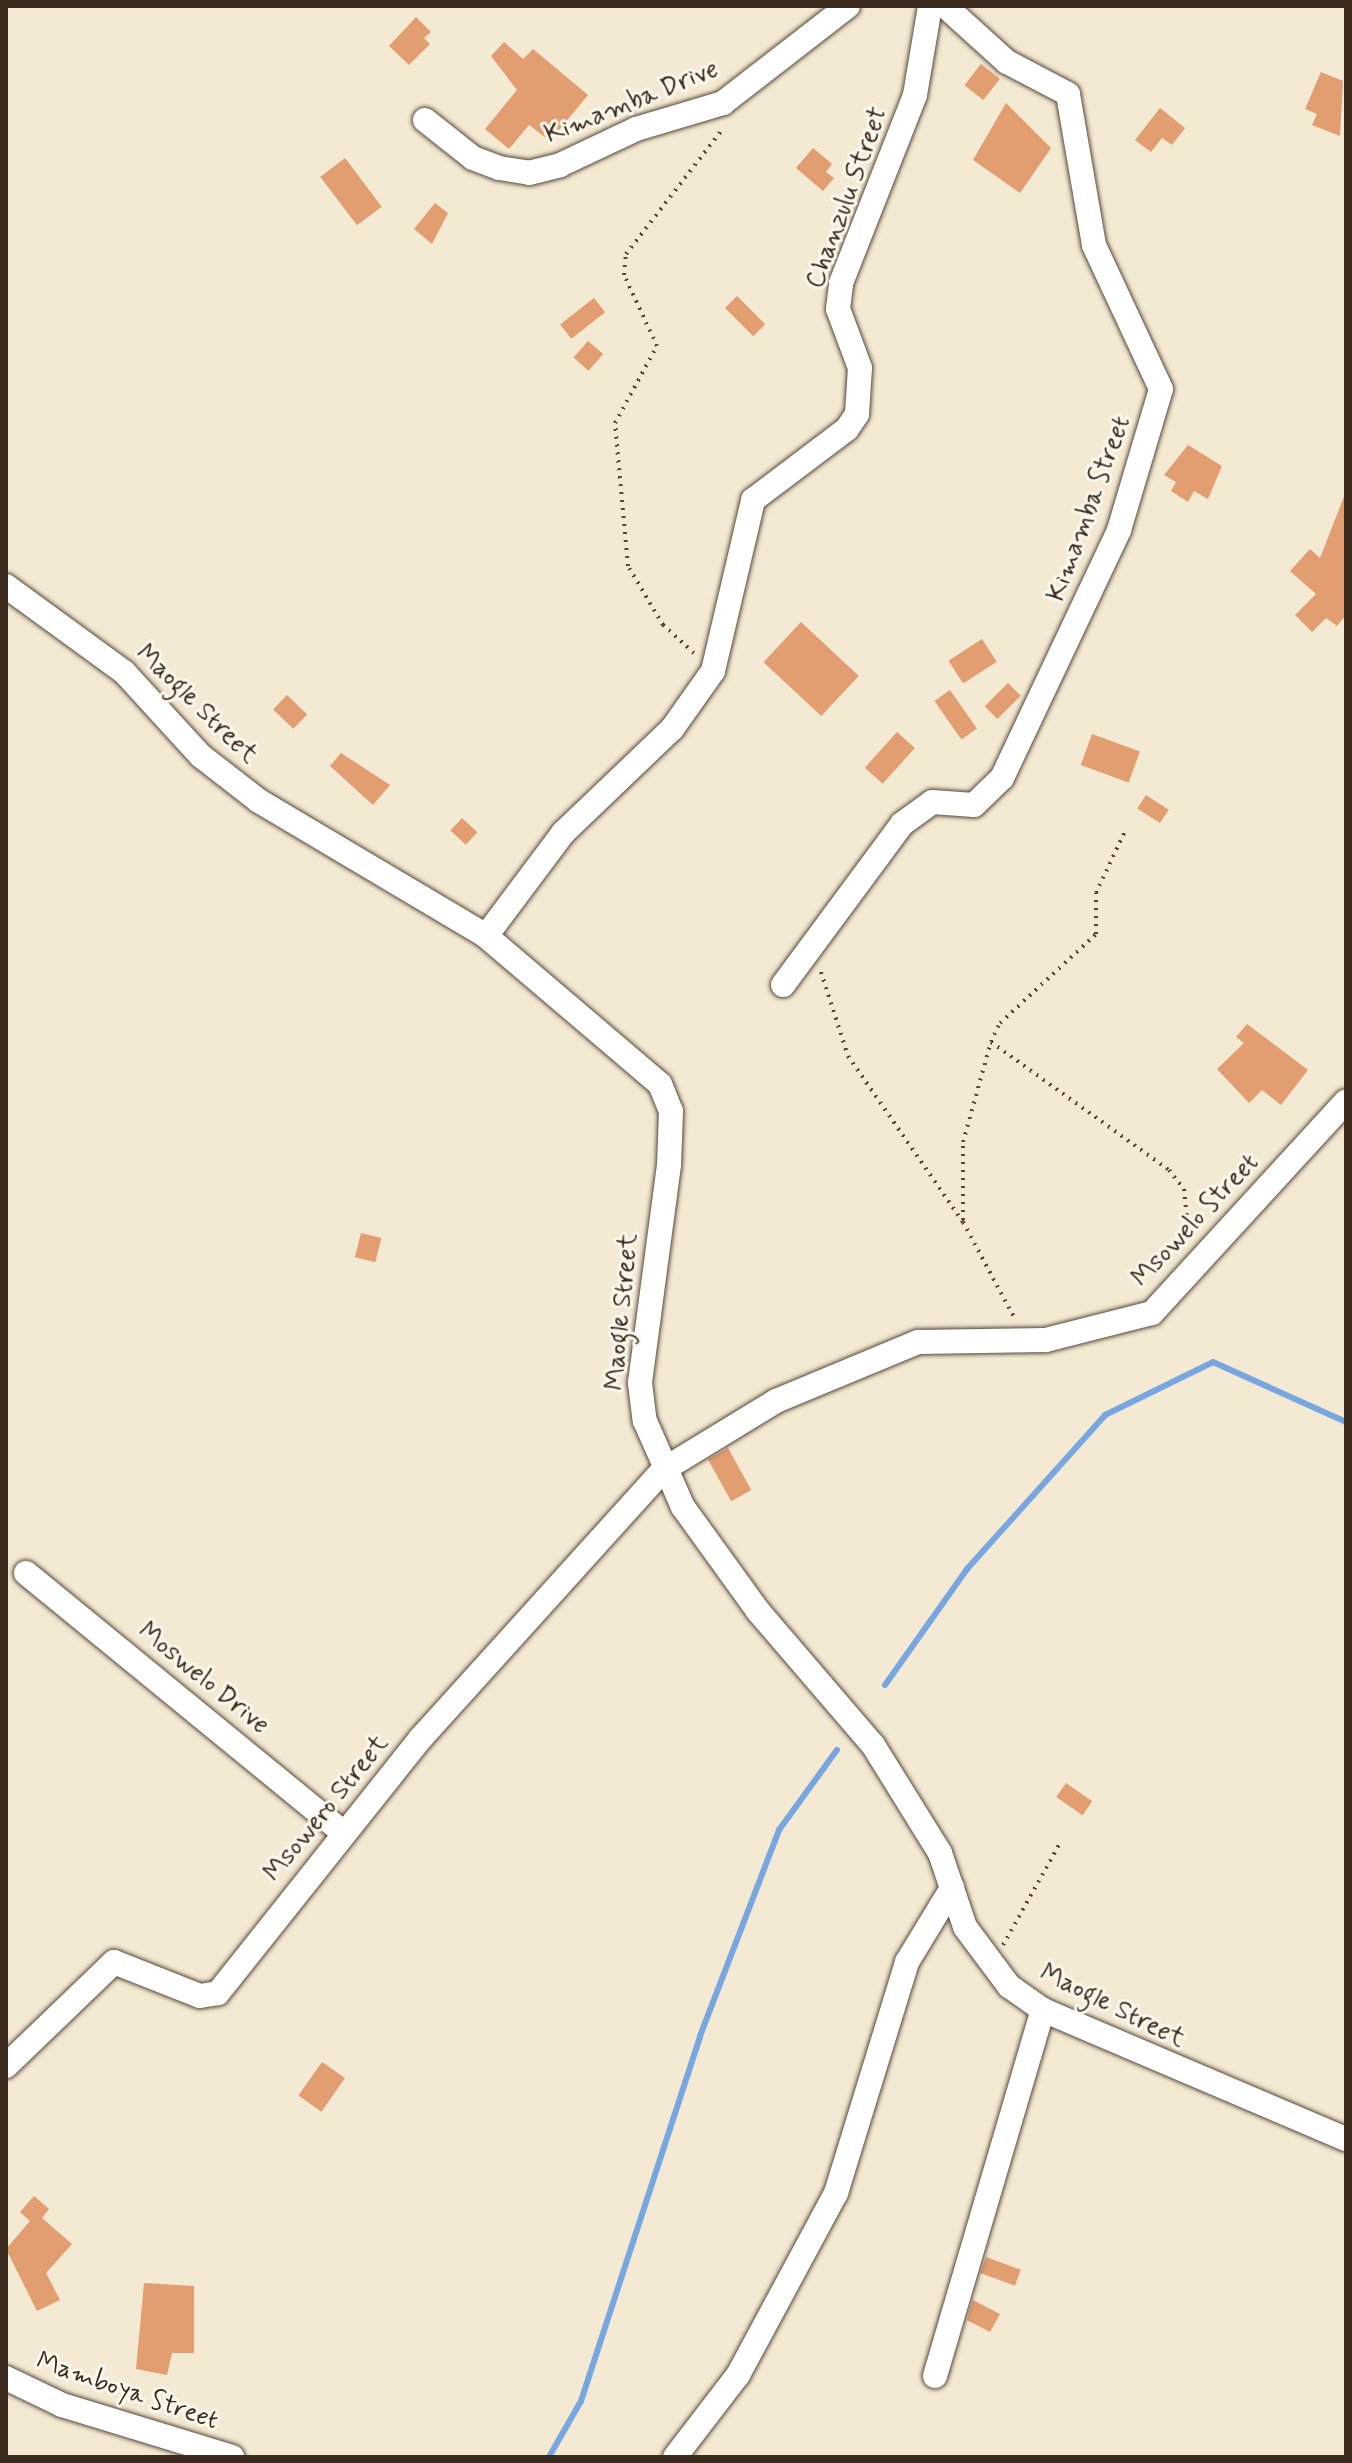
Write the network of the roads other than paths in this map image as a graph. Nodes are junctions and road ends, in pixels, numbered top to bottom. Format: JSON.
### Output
{"nodes":[{"id":1,"x":848,"y":6,"type":"edge"},
{"id":2,"x":930,"y":6,"type":"edge"},
{"id":3,"x":945,"y":6,"type":"edge"},
{"id":4,"x":425,"y":120,"type":"dead end"},
{"id":5,"x":6,"y":586,"type":"edge"},
{"id":6,"x":486,"y":936,"type":"junction"},
{"id":7,"x":783,"y":985,"type":"dead end"},
{"id":8,"x":1346,"y":1101,"type":"edge"},
{"id":9,"x":663,"y":1470,"type":"junction"},
{"id":10,"x":26,"y":1573,"type":"dead end"},
{"id":11,"x":342,"y":1832,"type":"junction"},
{"id":12,"x":952,"y":1888,"type":"junction"},
{"id":13,"x":1043,"y":2010,"type":"junction"},
{"id":14,"x":6,"y":2066,"type":"edge"},
{"id":15,"x":1346,"y":2139,"type":"edge"},
{"id":16,"x":935,"y":2376,"type":"dead end"},
{"id":17,"x":6,"y":2378,"type":"edge"},
{"id":18,"x":232,"y":2457,"type":"edge"},
{"id":19,"x":675,"y":2457,"type":"edge"}],
"edges":[{"from":1,"to":4,"type":"street","name":"Kimamba Drive"},
{"from":2,"to":6,"type":"street","name":"Chanzulu Street"},
{"from":3,"to":7,"type":"street","name":"Kimamba Street"},
{"from":5,"to":6,"type":"street","name":"Maogle Street"},
{"from":6,"to":9,"type":"street","name":"Maogle Street"},
{"from":8,"to":9,"type":"street","name":"Msowelo Street"},
{"from":9,"to":11,"type":"street","name":"Msowero Street"},
{"from":9,"to":12,"type":"street","name":"Maogle Street"},
{"from":10,"to":11,"type":"street","name":"Moswelo Drive"},
{"from":11,"to":14,"type":"street","name":"Msowero Street"},
{"from":12,"to":13,"type":"street","name":"Maogle Street"},
{"from":12,"to":19,"type":"street"},
{"from":13,"to":15,"type":"street","name":"Maogle Street"},
{"from":13,"to":16,"type":"street"},
{"from":17,"to":18,"type":"street","name":"Mamboya Street"}]}
